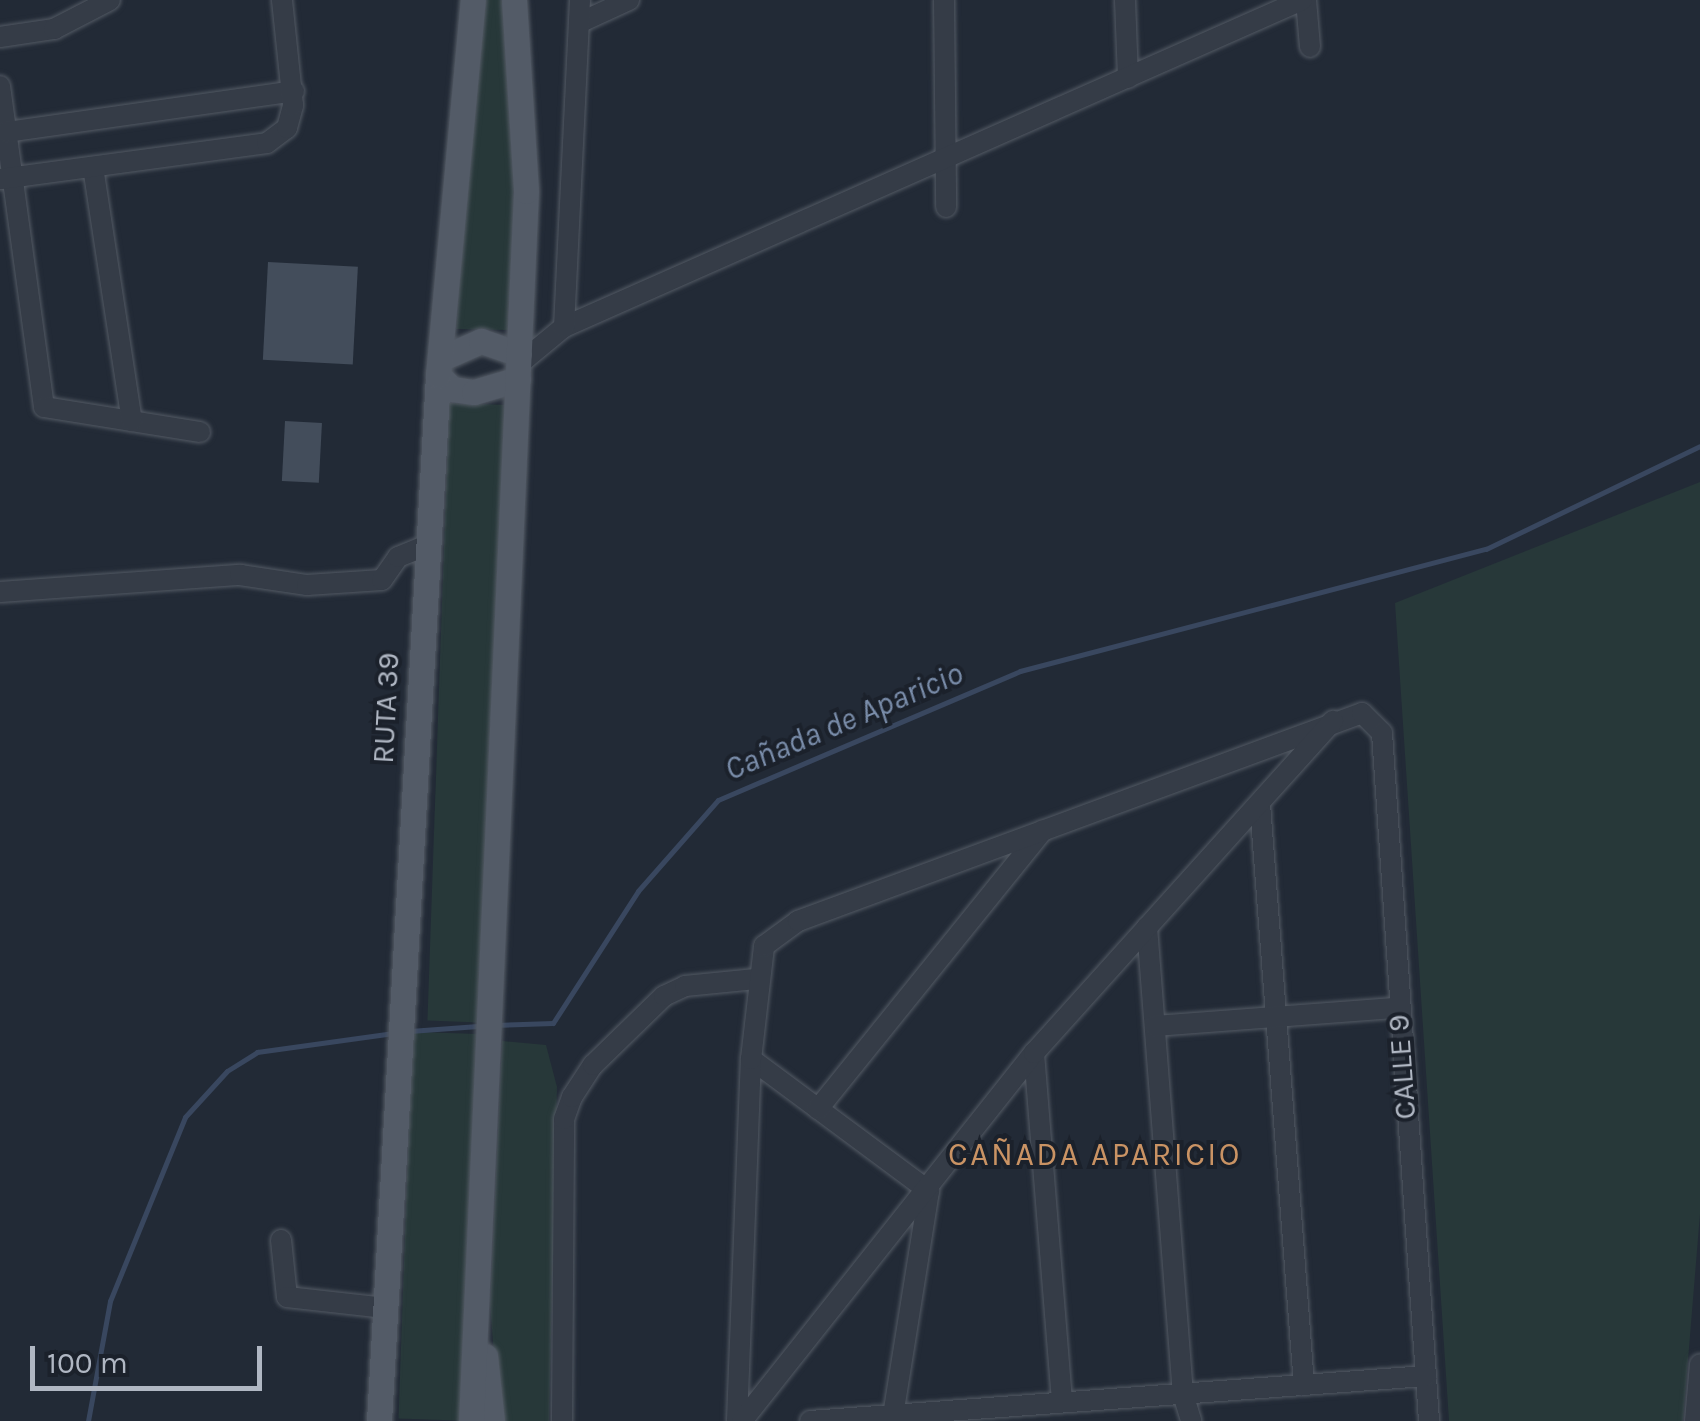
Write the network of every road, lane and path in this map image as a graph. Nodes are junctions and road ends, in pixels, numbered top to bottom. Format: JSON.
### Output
{"nodes":[{"id":1,"x":110,"y":0,"type":"edge"},
{"id":2,"x":282,"y":0,"type":"edge"},
{"id":3,"x":473,"y":0,"type":"edge"},
{"id":4,"x":514,"y":0,"type":"edge"},
{"id":5,"x":580,"y":0,"type":"edge"},
{"id":6,"x":630,"y":0,"type":"edge"},
{"id":7,"x":944,"y":0,"type":"edge"},
{"id":8,"x":1125,"y":0,"type":"edge"},
{"id":9,"x":1304,"y":0,"type":"edge"},
{"id":10,"x":579,"y":23,"type":"junction"},
{"id":11,"x":0,"y":37,"type":"edge"},
{"id":12,"x":1310,"y":47,"type":"dead end"},
{"id":13,"x":1128,"y":78,"type":"junction"},
{"id":14,"x":0,"y":86,"type":"edge"},
{"id":15,"x":294,"y":92,"type":"junction"},
{"id":16,"x":6,"y":132,"type":"junction"},
{"id":17,"x":945,"y":155,"type":"junction"},
{"id":18,"x":93,"y":167,"type":"junction"},
{"id":19,"x":7,"y":179,"type":"edge"},
{"id":20,"x":946,"y":207,"type":"dead end"},
{"id":21,"x":564,"y":327,"type":"junction"},
{"id":22,"x":518,"y":366,"type":"junction"},
{"id":23,"x":439,"y":367,"type":"junction"},
{"id":24,"x":132,"y":422,"type":"junction"},
{"id":25,"x":200,"y":432,"type":"dead end"},
{"id":26,"x":430,"y":544,"type":"junction"},
{"id":27,"x":0,"y":592,"type":"edge"},
{"id":28,"x":1334,"y":719,"type":"junction"},
{"id":29,"x":1260,"y":804,"type":"junction"},
{"id":30,"x":1045,"y":828,"type":"junction"},
{"id":31,"x":1147,"y":927,"type":"junction"},
{"id":32,"x":756,"y":978,"type":"junction"},
{"id":33,"x":1397,"y":1008,"type":"junction"},
{"id":34,"x":1274,"y":1017,"type":"junction"},
{"id":35,"x":1154,"y":1026,"type":"junction"},
{"id":36,"x":1034,"y":1053,"type":"junction"},
{"id":37,"x":750,"y":1059,"type":"junction"},
{"id":38,"x":818,"y":1109,"type":"junction"},
{"id":39,"x":930,"y":1191,"type":"junction"},
{"id":40,"x":280,"y":1240,"type":"dead end"},
{"id":41,"x":474,"y":1273,"type":"junction"},
{"id":42,"x":385,"y":1308,"type":"junction"},
{"id":43,"x":1700,"y":1364,"type":"edge"},
{"id":44,"x":1426,"y":1376,"type":"junction"},
{"id":45,"x":1304,"y":1385,"type":"junction"},
{"id":46,"x":1183,"y":1394,"type":"junction"},
{"id":47,"x":1062,"y":1402,"type":"junction"},
{"id":48,"x":892,"y":1418,"type":"edge"},
{"id":49,"x":1698,"y":1420,"type":"edge"},
{"id":50,"x":379,"y":1421,"type":"edge"},
{"id":51,"x":471,"y":1421,"type":"edge"},
{"id":52,"x":492,"y":1421,"type":"edge"},
{"id":53,"x":562,"y":1421,"type":"edge"},
{"id":54,"x":739,"y":1421,"type":"edge"},
{"id":55,"x":810,"y":1421,"type":"edge"},
{"id":56,"x":1191,"y":1421,"type":"edge"},
{"id":57,"x":1429,"y":1421,"type":"edge"}],
"edges":[{"from":1,"to":11,"type":"street"},
{"from":2,"to":15,"type":"street"},
{"from":3,"to":23,"type":"main road","name":"RUTA 39"},
{"from":4,"to":22,"type":"main road"},
{"from":5,"to":10,"type":"street"},
{"from":6,"to":10,"type":"street"},
{"from":7,"to":17,"type":"street"},
{"from":8,"to":13,"type":"street"},
{"from":9,"to":12,"type":"street"},
{"from":9,"to":13,"type":"street"},
{"from":10,"to":21,"type":"street"},
{"from":13,"to":17,"type":"street"},
{"from":14,"to":16,"type":"street"},
{"from":15,"to":16,"type":"street"},
{"from":15,"to":18,"type":"street"},
{"from":16,"to":19,"type":"street"},
{"from":17,"to":20,"type":"street"},
{"from":17,"to":21,"type":"street"},
{"from":18,"to":19,"type":"street"},
{"from":18,"to":24,"type":"street"},
{"from":19,"to":24,"type":"street"},
{"from":21,"to":22,"type":"street"},
{"from":22,"to":23,"type":"main road"},
{"from":22,"to":23,"type":"main road"},
{"from":22,"to":41,"type":"main road"},
{"from":23,"to":26,"type":"main road","name":"RUTA 39"},
{"from":24,"to":25,"type":"street"},
{"from":26,"to":27,"type":"street"},
{"from":26,"to":42,"type":"main road","name":"RUTA 39"},
{"from":28,"to":29,"type":"street"},
{"from":28,"to":30,"type":"street"},
{"from":28,"to":33,"type":"street","name":"CALLE 9"},
{"from":29,"to":31,"type":"street"},
{"from":29,"to":34,"type":"street"},
{"from":30,"to":32,"type":"street"},
{"from":30,"to":38,"type":"street"},
{"from":31,"to":35,"type":"street"},
{"from":31,"to":36,"type":"street"},
{"from":32,"to":37,"type":"street"},
{"from":32,"to":53,"type":"street"},
{"from":33,"to":34,"type":"street"},
{"from":33,"to":44,"type":"street","name":"CALLE 9"},
{"from":34,"to":35,"type":"street"},
{"from":34,"to":45,"type":"street"},
{"from":35,"to":46,"type":"street"},
{"from":36,"to":39,"type":"street"},
{"from":36,"to":47,"type":"street"},
{"from":37,"to":38,"type":"street"},
{"from":37,"to":54,"type":"street"},
{"from":38,"to":39,"type":"street"},
{"from":39,"to":48,"type":"street"},
{"from":39,"to":54,"type":"street"},
{"from":40,"to":42,"type":"street"},
{"from":41,"to":51,"type":"main road"},
{"from":41,"to":52,"type":"main road"},
{"from":42,"to":50,"type":"main road","name":"RUTA 39"},
{"from":43,"to":49,"type":"street"},
{"from":44,"to":45,"type":"street"},
{"from":44,"to":57,"type":"street","name":"CALLE 9"},
{"from":45,"to":46,"type":"street"},
{"from":46,"to":47,"type":"street"},
{"from":46,"to":56,"type":"street"},
{"from":47,"to":48,"type":"street"},
{"from":48,"to":55,"type":"street"}]}
